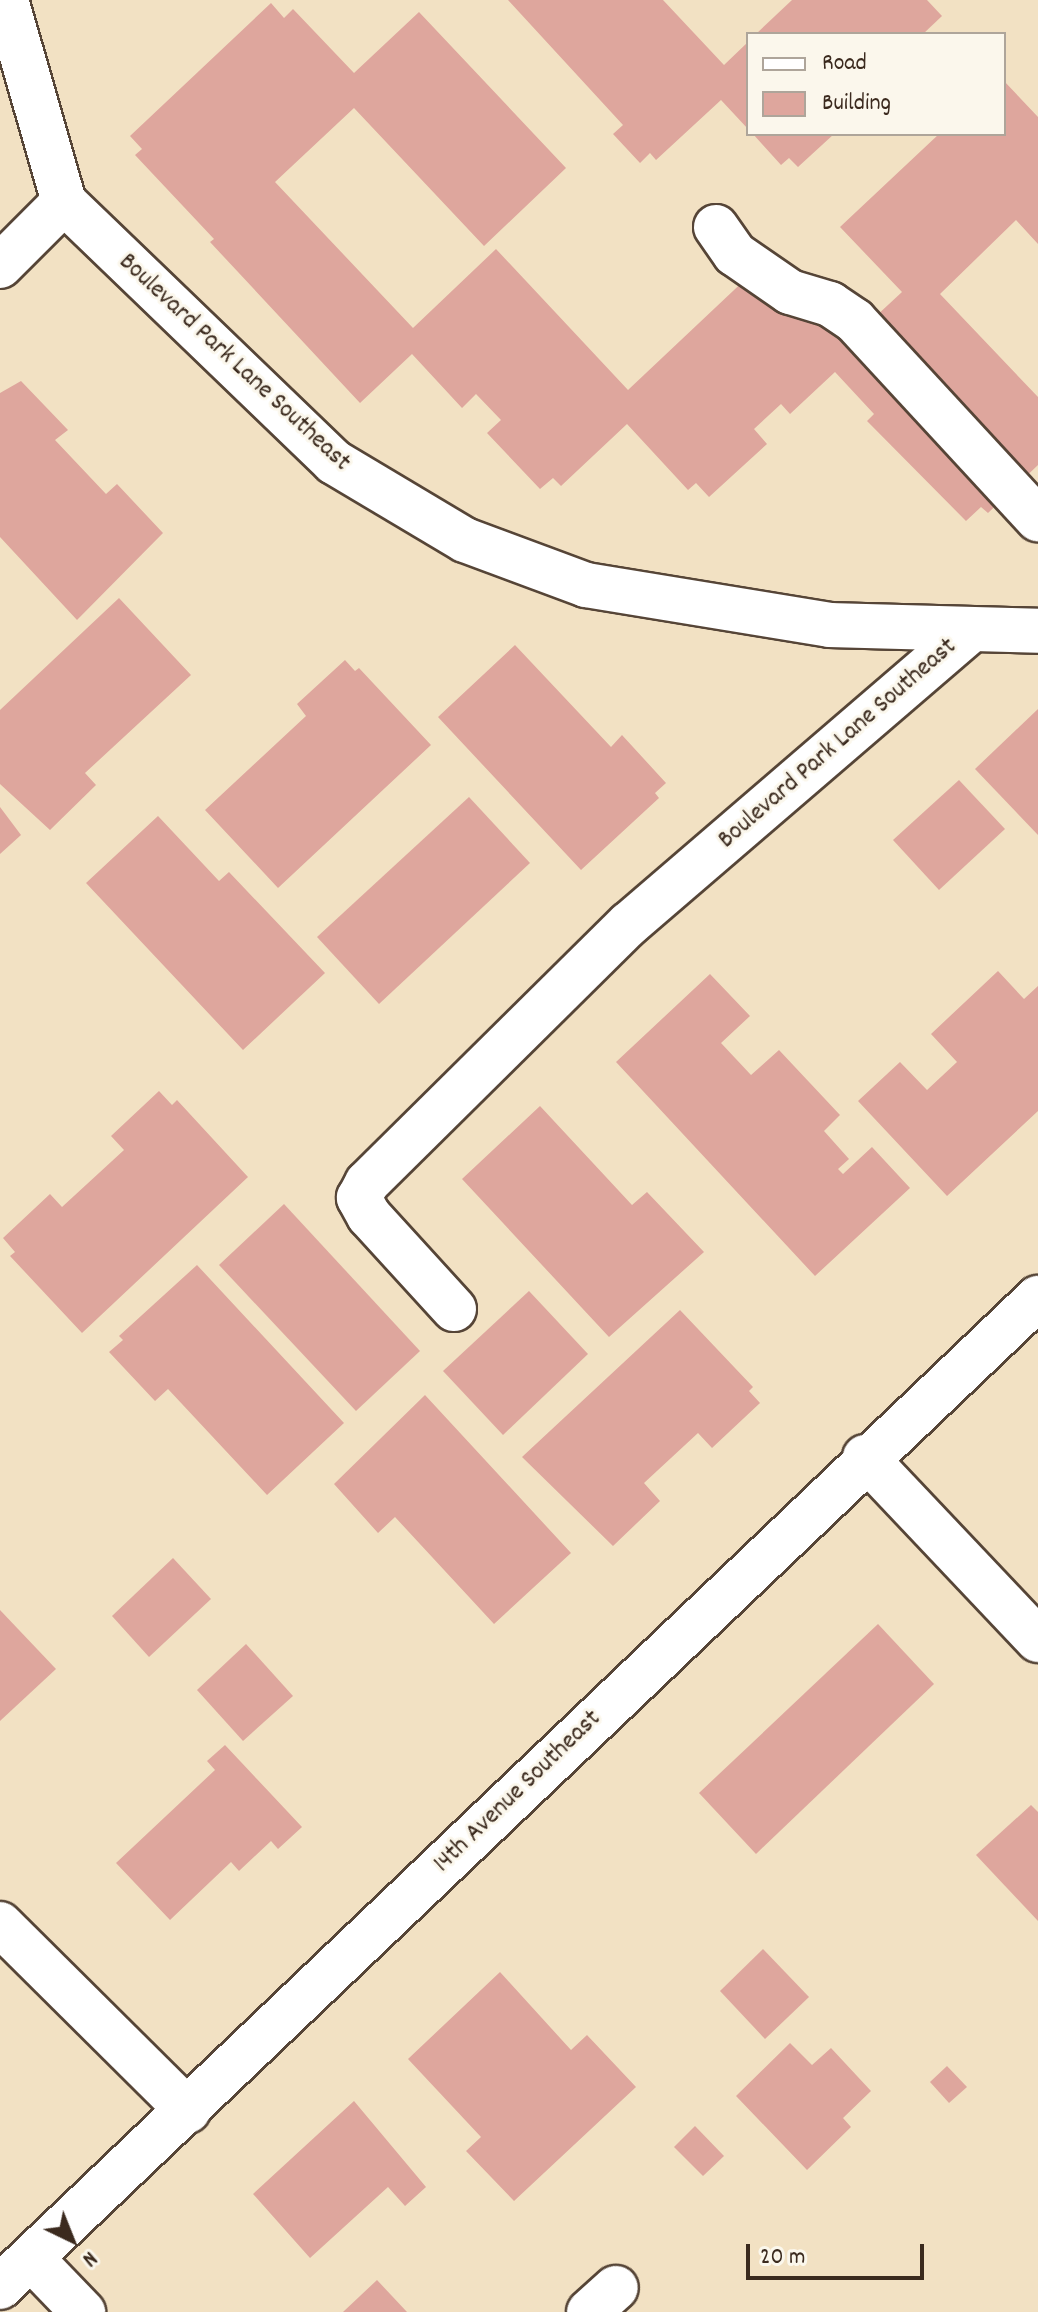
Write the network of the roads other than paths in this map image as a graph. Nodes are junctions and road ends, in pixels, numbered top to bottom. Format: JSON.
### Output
{"nodes":[{"id":1,"x":6,"y":0,"type":"edge"},
{"id":2,"x":64,"y":202,"type":"junction"},
{"id":3,"x":716,"y":227,"type":"dead end"},
{"id":4,"x":0,"y":266,"type":"edge"},
{"id":5,"x":1038,"y":519,"type":"edge"},
{"id":6,"x":970,"y":631,"type":"junction"},
{"id":7,"x":1038,"y":631,"type":"edge"},
{"id":8,"x":1038,"y":1298,"type":"edge"},
{"id":9,"x":454,"y":1309,"type":"dead end"},
{"id":10,"x":865,"y":1457,"type":"junction"},
{"id":11,"x":1038,"y":1640,"type":"edge"},
{"id":12,"x":0,"y":1924,"type":"edge"},
{"id":13,"x":188,"y":2111,"type":"junction"},
{"id":14,"x":32,"y":2259,"type":"junction"},
{"id":15,"x":0,"y":2287,"type":"edge"},
{"id":16,"x":83,"y":2312,"type":"edge"}],
"edges":[{"from":1,"to":2,"type":"street"},
{"from":2,"to":4,"type":"street"},
{"from":2,"to":6,"type":"street","name":"Boulevard Park Lane Southeast"},
{"from":3,"to":5,"type":"street"},
{"from":6,"to":7,"type":"street"},
{"from":6,"to":9,"type":"street","name":"Boulevard Park Lane Southeast"},
{"from":8,"to":10,"type":"street","name":"14th Avenue Southeast"},
{"from":10,"to":11,"type":"street"},
{"from":10,"to":13,"type":"street","name":"14th Avenue Southeast"},
{"from":12,"to":13,"type":"street"},
{"from":13,"to":14,"type":"street","name":"14th Avenue Southeast"},
{"from":14,"to":15,"type":"street","name":"14th Avenue Southeast"},
{"from":14,"to":16,"type":"street"}]}
